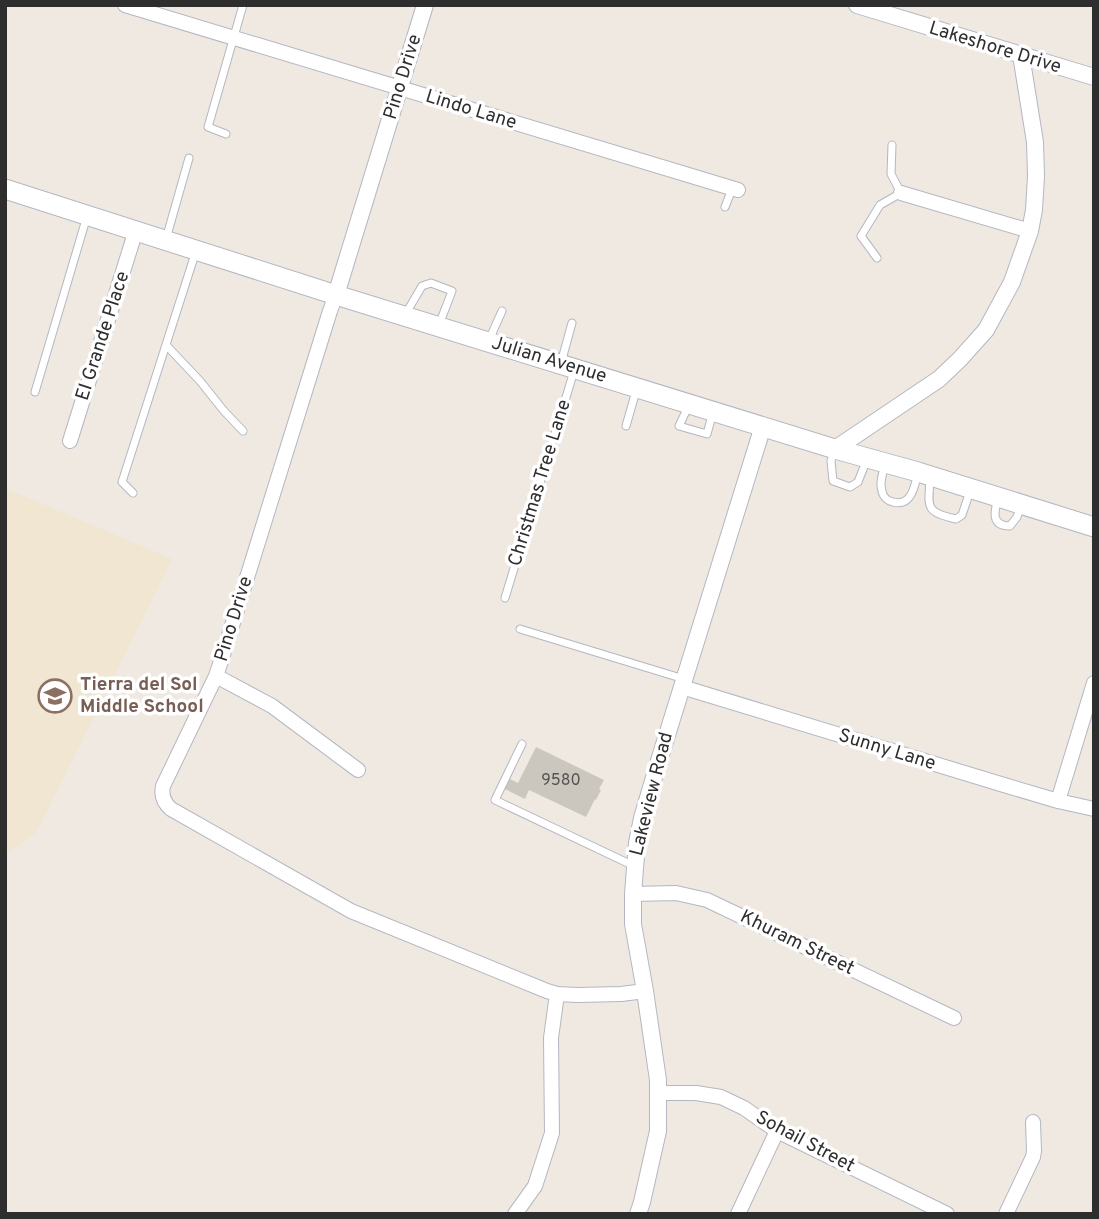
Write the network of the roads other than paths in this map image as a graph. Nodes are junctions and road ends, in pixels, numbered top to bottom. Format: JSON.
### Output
{"nodes":[{"id":1,"x":125,"y":5,"type":"edge"},
{"id":2,"x":243,"y":5,"type":"edge"},
{"id":3,"x":425,"y":5,"type":"edge"},
{"id":4,"x":857,"y":5,"type":"edge"},
{"id":5,"x":233,"y":38,"type":"junction"},
{"id":6,"x":1021,"y":55,"type":"junction"},
{"id":7,"x":1094,"y":77,"type":"edge"},
{"id":8,"x":400,"y":88,"type":"junction"},
{"id":9,"x":226,"y":134,"type":"dead end"},
{"id":10,"x":892,"y":145,"type":"dead end"},
{"id":11,"x":190,"y":158,"type":"dead end"},
{"id":12,"x":5,"y":190,"type":"edge"},
{"id":13,"x":735,"y":190,"type":"joint"},
{"id":14,"x":901,"y":194,"type":"junction"},
{"id":15,"x":725,"y":207,"type":"dead end"},
{"id":16,"x":87,"y":215,"type":"junction"},
{"id":17,"x":136,"y":230,"type":"junction"},
{"id":18,"x":1030,"y":231,"type":"junction"},
{"id":19,"x":166,"y":240,"type":"junction"},
{"id":20,"x":197,"y":250,"type":"junction"},
{"id":21,"x":877,"y":258,"type":"dead end"},
{"id":22,"x":336,"y":295,"type":"junction"},
{"id":23,"x":502,"y":311,"type":"dead end"},
{"id":24,"x":405,"y":315,"type":"junction"},
{"id":25,"x":572,"y":323,"type":"dead end"},
{"id":26,"x":439,"y":326,"type":"junction"},
{"id":27,"x":488,"y":341,"type":"junction"},
{"id":28,"x":166,"y":345,"type":"junction"},
{"id":29,"x":567,"y":365,"type":"junction"},
{"id":30,"x":638,"y":387,"type":"junction"},
{"id":31,"x":35,"y":392,"type":"dead end"},
{"id":32,"x":626,"y":426,"type":"dead end"},
{"id":33,"x":763,"y":426,"type":"junction"},
{"id":34,"x":243,"y":430,"type":"dead end"},
{"id":35,"x":70,"y":441,"type":"dead end"},
{"id":36,"x":835,"y":449,"type":"junction"},
{"id":37,"x":876,"y":461,"type":"junction"},
{"id":38,"x":924,"y":474,"type":"junction"},
{"id":39,"x":971,"y":489,"type":"junction"},
{"id":40,"x":133,"y":493,"type":"dead end"},
{"id":41,"x":1094,"y":527,"type":"edge"},
{"id":42,"x":505,"y":598,"type":"dead end"},
{"id":43,"x":520,"y":629,"type":"dead end"},
{"id":44,"x":216,"y":676,"type":"junction"},
{"id":45,"x":683,"y":683,"type":"junction"},
{"id":46,"x":1094,"y":683,"type":"edge"},
{"id":47,"x":522,"y":744,"type":"dead end"},
{"id":48,"x":358,"y":769,"type":"dead end"},
{"id":49,"x":1058,"y":801,"type":"junction"},
{"id":50,"x":1094,"y":809,"type":"edge"},
{"id":51,"x":635,"y":867,"type":"junction"},
{"id":52,"x":633,"y":894,"type":"junction"},
{"id":53,"x":645,"y":990,"type":"junction"},
{"id":54,"x":557,"y":995,"type":"junction"},
{"id":55,"x":954,"y":1018,"type":"dead end"},
{"id":56,"x":657,"y":1093,"type":"junction"},
{"id":57,"x":1033,"y":1122,"type":"dead end"},
{"id":58,"x":777,"y":1131,"type":"junction"},
{"id":59,"x":515,"y":1214,"type":"edge"},
{"id":60,"x":638,"y":1214,"type":"edge"},
{"id":61,"x":738,"y":1214,"type":"edge"},
{"id":62,"x":947,"y":1214,"type":"edge"},
{"id":63,"x":1006,"y":1214,"type":"edge"}],
"edges":[{"from":1,"to":5,"type":"street","name":"Lindo Lane"},
{"from":2,"to":5,"type":"lane"},
{"from":3,"to":8,"type":"street","name":"Pino Drive"},
{"from":4,"to":6,"type":"street","name":"Lakeshore Drive"},
{"from":5,"to":8,"type":"street","name":"Lindo Lane"},
{"from":5,"to":9,"type":"lane"},
{"from":6,"to":7,"type":"street","name":"Lakeshore Drive"},
{"from":6,"to":18,"type":"street"},
{"from":8,"to":13,"type":"street","name":"Lindo Lane"},
{"from":8,"to":22,"type":"street","name":"Pino Drive"},
{"from":10,"to":14,"type":"lane"},
{"from":11,"to":19,"type":"lane"},
{"from":12,"to":16,"type":"main road","name":"Julian Avenue"},
{"from":13,"to":15,"type":"lane"},
{"from":14,"to":18,"type":"street"},
{"from":14,"to":21,"type":"lane"},
{"from":16,"to":17,"type":"main road","name":"Julian Avenue"},
{"from":16,"to":31,"type":"lane"},
{"from":17,"to":19,"type":"main road","name":"Julian Avenue"},
{"from":17,"to":35,"type":"street","name":"El Grande Place"},
{"from":18,"to":36,"type":"street"},
{"from":19,"to":20,"type":"main road","name":"Julian Avenue"},
{"from":20,"to":22,"type":"main road","name":"Julian Avenue"},
{"from":20,"to":28,"type":"lane"},
{"from":22,"to":24,"type":"main road","name":"Julian Avenue"},
{"from":22,"to":44,"type":"street","name":"Pino Drive"},
{"from":23,"to":27,"type":"lane"},
{"from":24,"to":26,"type":"main road","name":"Julian Avenue"},
{"from":24,"to":26,"type":"lane"},
{"from":25,"to":29,"type":"lane","name":"Christmas Tree Lane"},
{"from":26,"to":27,"type":"main road","name":"Julian Avenue"},
{"from":27,"to":29,"type":"main road","name":"Julian Avenue"},
{"from":28,"to":34,"type":"lane"},
{"from":28,"to":40,"type":"lane"},
{"from":29,"to":30,"type":"main road","name":"Julian Avenue"},
{"from":29,"to":42,"type":"lane","name":"Christmas Tree Lane"},
{"from":30,"to":32,"type":"lane"},
{"from":30,"to":33,"type":"main road","name":"Julian Avenue"},
{"from":33,"to":36,"type":"main road","name":"Julian Avenue"},
{"from":33,"to":45,"type":"street","name":"Lakeview Road"},
{"from":36,"to":37,"type":"main road","name":"Julian Avenue"},
{"from":36,"to":37,"type":"lane"},
{"from":37,"to":38,"type":"main road","name":"Julian Avenue"},
{"from":37,"to":38,"type":"lane"},
{"from":38,"to":39,"type":"main road","name":"Julian Avenue"},
{"from":38,"to":39,"type":"lane"},
{"from":39,"to":41,"type":"main road","name":"Julian Avenue"},
{"from":43,"to":45,"type":"lane"},
{"from":44,"to":48,"type":"street"},
{"from":44,"to":54,"type":"street","name":"Pino Drive"},
{"from":45,"to":49,"type":"street","name":"Sunny Lane"},
{"from":45,"to":51,"type":"street","name":"Lakeview Road"},
{"from":46,"to":49,"type":"street"},
{"from":47,"to":51,"type":"lane"},
{"from":49,"to":50,"type":"street","name":"Sunny Lane"},
{"from":51,"to":52,"type":"street","name":"Lakeview Road"},
{"from":52,"to":53,"type":"street","name":"Lakeview Road"},
{"from":52,"to":55,"type":"street","name":"Khuram Street"},
{"from":53,"to":54,"type":"street","name":"Pino Drive"},
{"from":53,"to":56,"type":"street","name":"Lakeview Road"},
{"from":54,"to":59,"type":"street"},
{"from":56,"to":58,"type":"street","name":"Sohail Street"},
{"from":56,"to":60,"type":"street","name":"Lakeview Road"},
{"from":57,"to":63,"type":"street"},
{"from":58,"to":61,"type":"street"},
{"from":58,"to":62,"type":"street","name":"Sohail Street"}]}
